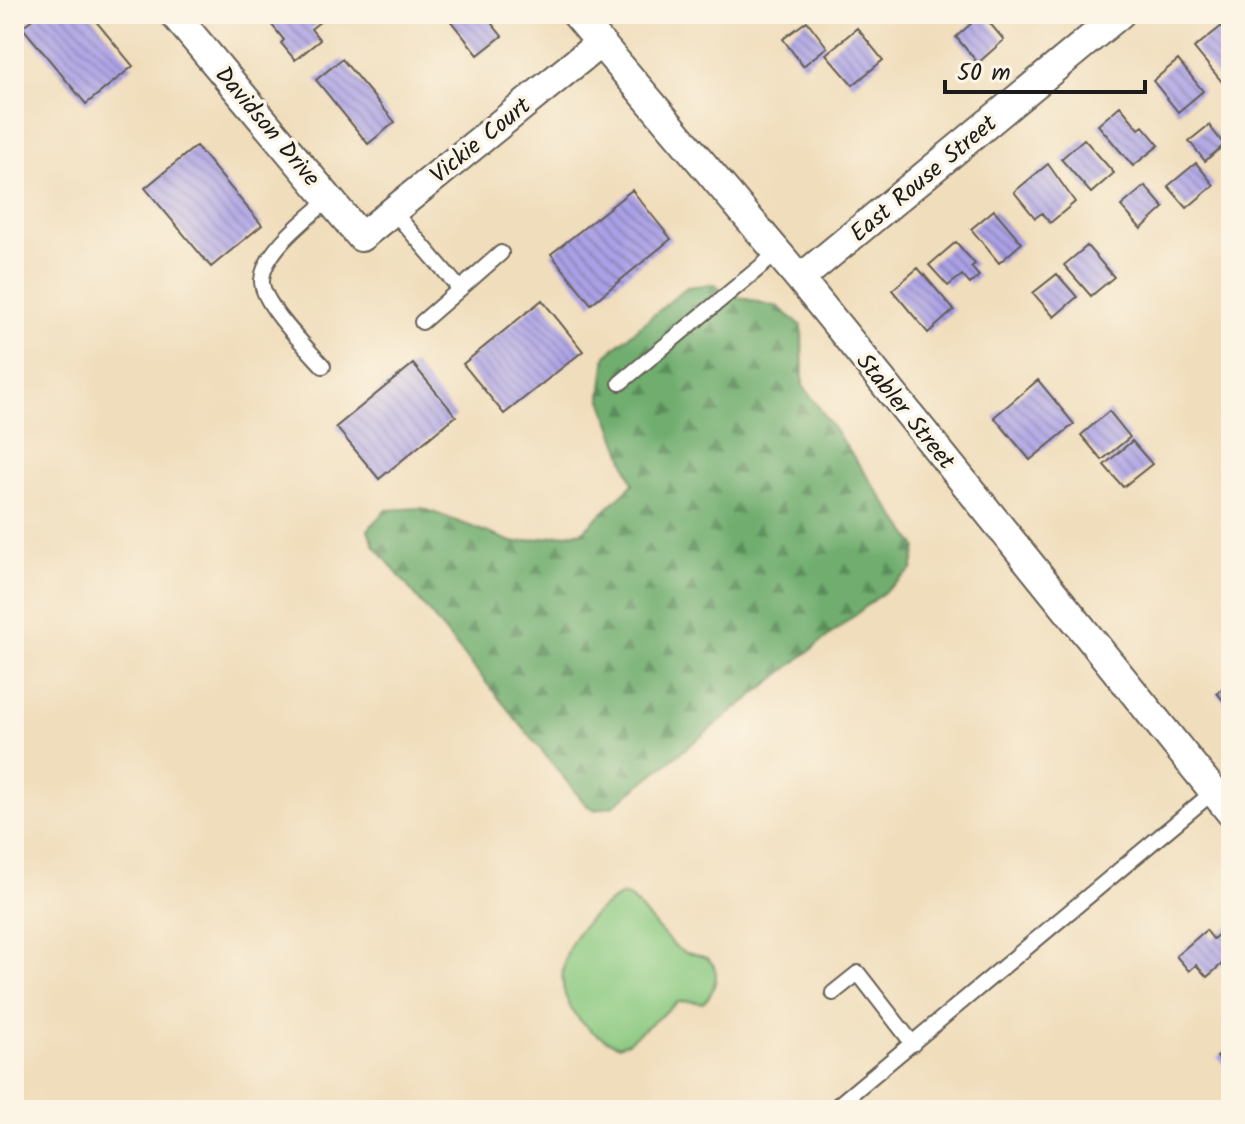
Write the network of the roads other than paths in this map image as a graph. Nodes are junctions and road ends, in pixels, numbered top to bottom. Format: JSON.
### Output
{"nodes":[{"id":1,"x":174,"y":14,"type":"edge"},
{"id":2,"x":576,"y":14,"type":"edge"},
{"id":3,"x":1120,"y":14,"type":"edge"},
{"id":4,"x":600,"y":43,"type":"junction"},
{"id":5,"x":329,"y":199,"type":"junction"},
{"id":6,"x":393,"y":211,"type":"junction"},
{"id":7,"x":361,"y":237,"type":"joint"},
{"id":8,"x":501,"y":253,"type":"dead end"},
{"id":9,"x":776,"y":254,"type":"junction"},
{"id":10,"x":800,"y":279,"type":"junction"},
{"id":11,"x":460,"y":289,"type":"junction"},
{"id":12,"x":422,"y":322,"type":"dead end"},
{"id":13,"x":323,"y":366,"type":"dead end"},
{"id":14,"x":620,"y":383,"type":"dead end"},
{"id":15,"x":1225,"y":795,"type":"edge"},
{"id":16,"x":833,"y":993,"type":"dead end"},
{"id":17,"x":913,"y":1044,"type":"junction"},
{"id":18,"x":832,"y":1110,"type":"edge"}],
"edges":[{"from":1,"to":5,"type":"street","name":"Davidson Drive"},
{"from":2,"to":4,"type":"street","name":"Stabler Street"},
{"from":3,"to":10,"type":"street","name":"East Rouse Street"},
{"from":4,"to":6,"type":"street","name":"Vickie Court"},
{"from":4,"to":9,"type":"street","name":"Stabler Street"},
{"from":5,"to":7,"type":"street","name":"Davidson Drive"},
{"from":5,"to":13,"type":"lane"},
{"from":6,"to":7,"type":"street","name":"Vickie Court"},
{"from":6,"to":11,"type":"lane"},
{"from":8,"to":11,"type":"lane"},
{"from":9,"to":10,"type":"street","name":"Stabler Street"},
{"from":9,"to":14,"type":"lane"},
{"from":10,"to":15,"type":"street","name":"Stabler Street"},
{"from":11,"to":12,"type":"lane"},
{"from":15,"to":17,"type":"lane"},
{"from":16,"to":17,"type":"lane"},
{"from":17,"to":18,"type":"lane"}]}
